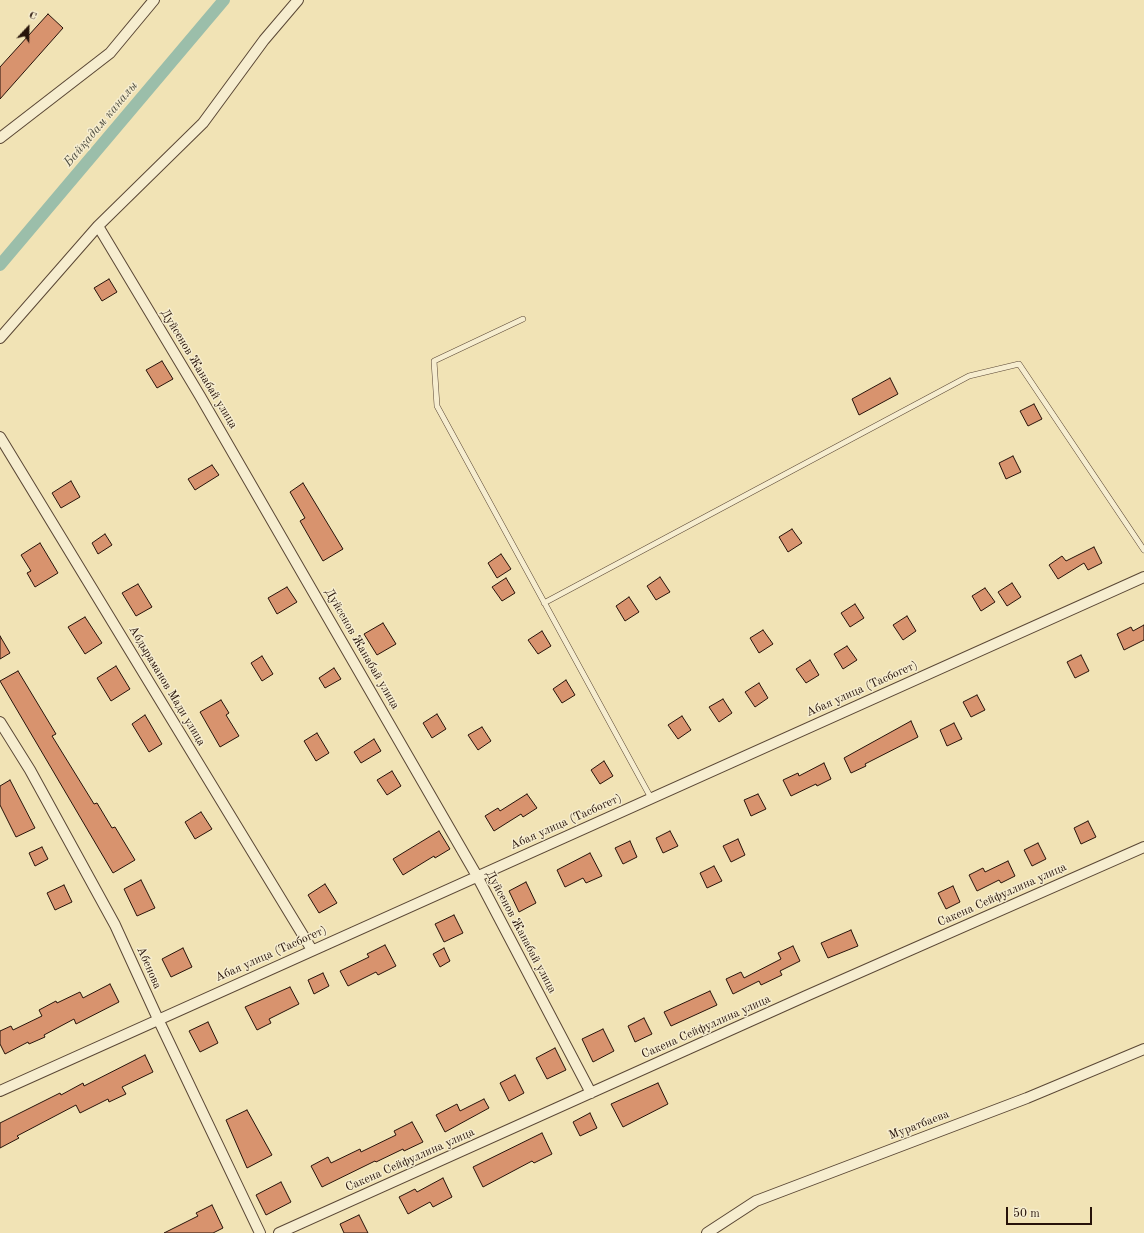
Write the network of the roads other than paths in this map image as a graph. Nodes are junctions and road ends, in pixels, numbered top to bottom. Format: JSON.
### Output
{"nodes":[{"id":1,"x":154,"y":0,"type":"edge"},
{"id":2,"x":298,"y":0,"type":"edge"},
{"id":3,"x":0,"y":138,"type":"edge"},
{"id":4,"x":98,"y":226,"type":"junction"},
{"id":5,"x":523,"y":319,"type":"dead end"},
{"id":6,"x":0,"y":338,"type":"edge"},
{"id":7,"x":0,"y":437,"type":"edge"},
{"id":8,"x":1144,"y":550,"type":"edge"},
{"id":9,"x":1144,"y":577,"type":"edge"},
{"id":10,"x":544,"y":603,"type":"junction"},
{"id":11,"x":0,"y":722,"type":"edge"},
{"id":12,"x":651,"y":798,"type":"junction"},
{"id":13,"x":1144,"y":847,"type":"edge"},
{"id":14,"x":477,"y":876,"type":"junction"},
{"id":15,"x":312,"y":950,"type":"junction"},
{"id":16,"x":158,"y":1019,"type":"junction"},
{"id":17,"x":1144,"y":1049,"type":"edge"},
{"id":18,"x":0,"y":1091,"type":"edge"},
{"id":19,"x":591,"y":1093,"type":"junction"},
{"id":20,"x":260,"y":1233,"type":"edge"},
{"id":21,"x":279,"y":1233,"type":"edge"},
{"id":22,"x":707,"y":1233,"type":"edge"}],
"edges":[{"from":1,"to":3,"type":"street"},
{"from":2,"to":4,"type":"street"},
{"from":4,"to":6,"type":"street"},
{"from":4,"to":14,"type":"street","name":"Дуйсенов Жанабай улица"},
{"from":5,"to":10,"type":"lane"},
{"from":7,"to":15,"type":"street","name":"Абдыраманов Мади улица"},
{"from":8,"to":10,"type":"lane"},
{"from":9,"to":12,"type":"street","name":"Абая улица (Тасбогет)"},
{"from":10,"to":12,"type":"lane"},
{"from":11,"to":16,"type":"street","name":"Абенова"},
{"from":12,"to":14,"type":"street","name":"Абая улица (Тасбогет)"},
{"from":13,"to":19,"type":"street","name":"Сакена Сейфуллина улица"},
{"from":14,"to":15,"type":"street","name":"Абая улица (Тасбогет)"},
{"from":14,"to":19,"type":"street","name":"Дуйсенов Жанабай улица"},
{"from":15,"to":16,"type":"street","name":"Абая улица (Тасбогет)"},
{"from":16,"to":18,"type":"street","name":"Абая улица (Тасбогет)"},
{"from":16,"to":20,"type":"street","name":"Абенова"},
{"from":17,"to":22,"type":"street","name":"Муратбаева"},
{"from":19,"to":21,"type":"street","name":"Сакена Сейфуллина улица"}]}
